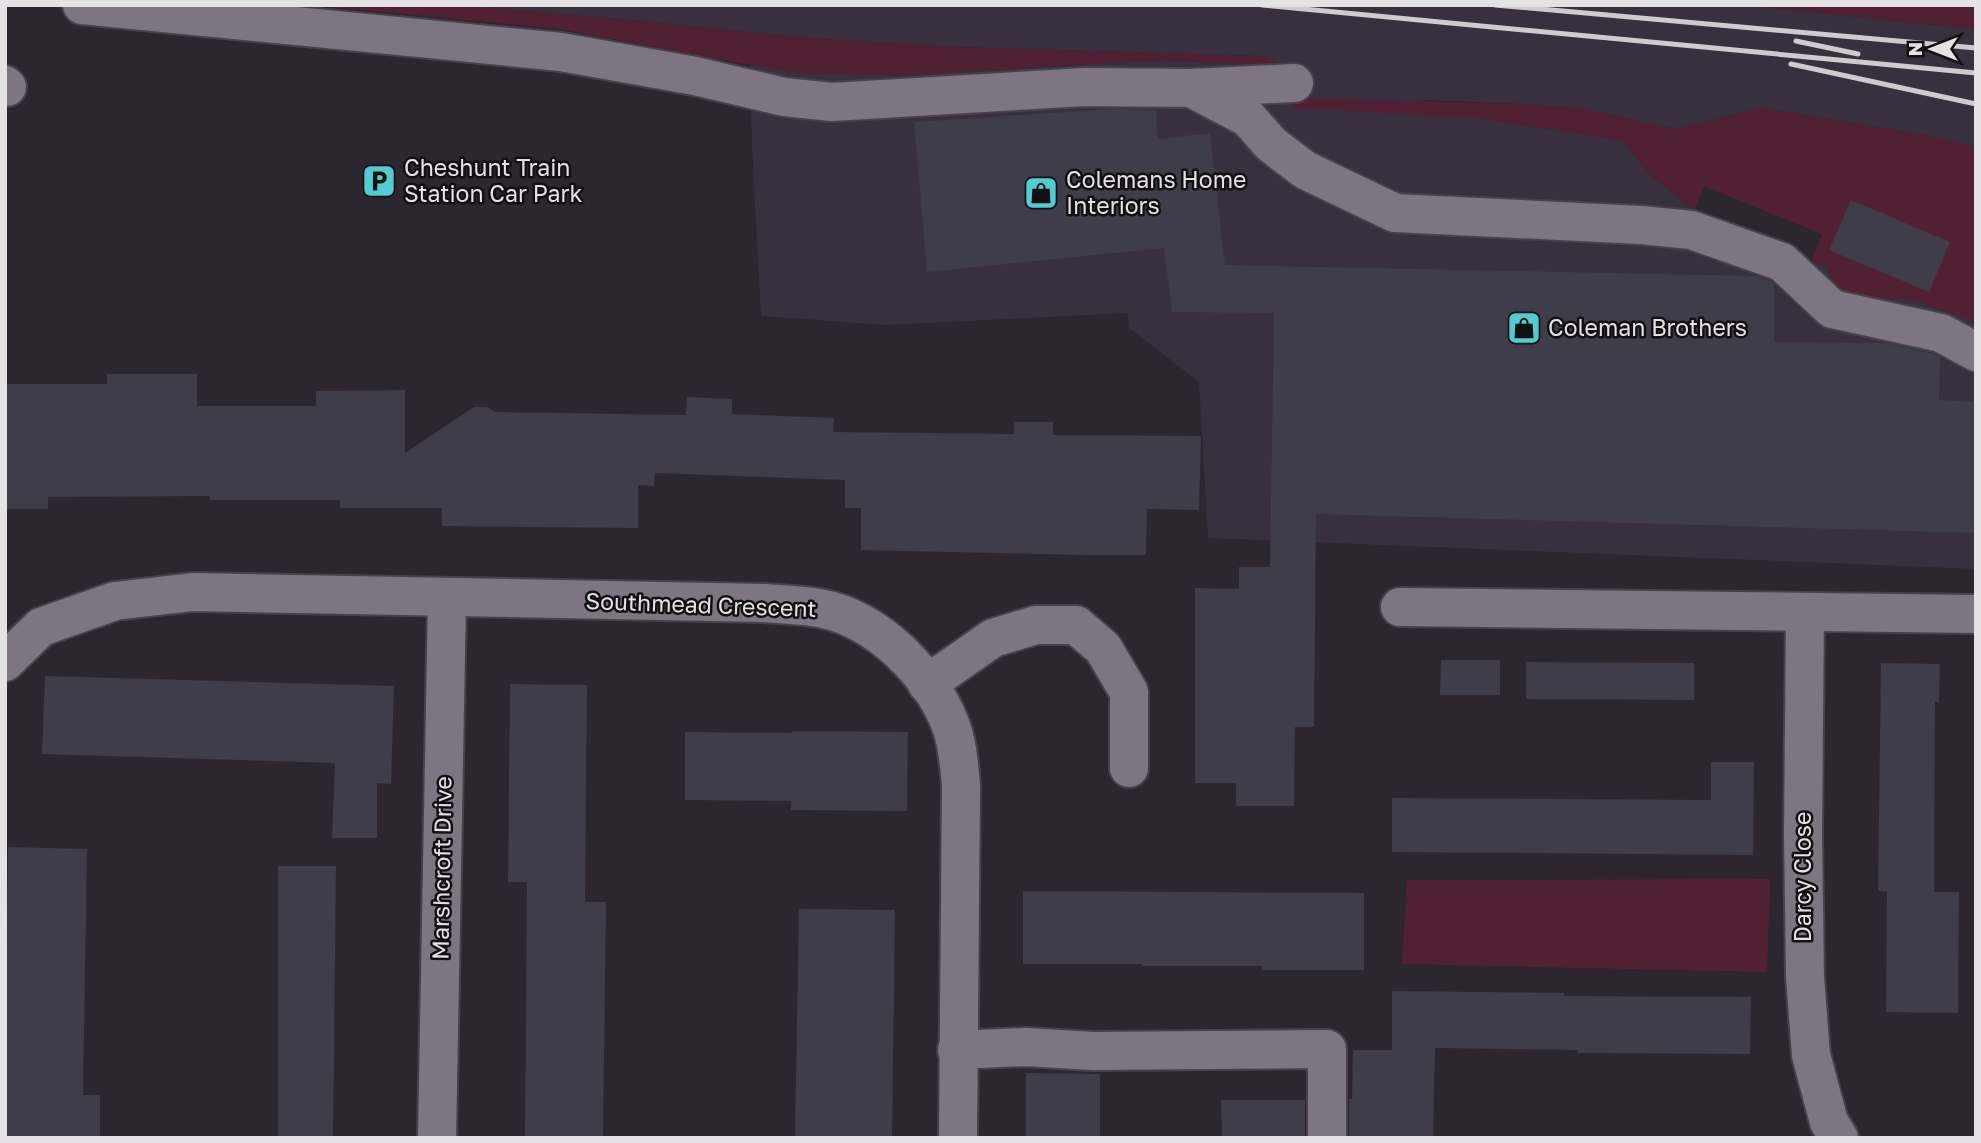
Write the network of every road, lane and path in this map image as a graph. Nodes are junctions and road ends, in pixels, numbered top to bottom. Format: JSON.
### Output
{"nodes":[{"id":1,"x":82,"y":5,"type":"edge"},
{"id":2,"x":1293,"y":83,"type":"dead end"},
{"id":3,"x":1191,"y":88,"type":"junction"},
{"id":4,"x":1976,"y":352,"type":"edge"},
{"id":5,"x":447,"y":598,"type":"junction"},
{"id":6,"x":1400,"y":607,"type":"dead end"},
{"id":7,"x":1805,"y":612,"type":"junction"},
{"id":8,"x":1976,"y":614,"type":"edge"},
{"id":9,"x":5,"y":662,"type":"edge"},
{"id":10,"x":928,"y":684,"type":"junction"},
{"id":11,"x":1129,"y":768,"type":"dead end"},
{"id":12,"x":957,"y":1050,"type":"junction"},
{"id":13,"x":437,"y":1138,"type":"edge"},
{"id":14,"x":958,"y":1138,"type":"edge"},
{"id":15,"x":1327,"y":1138,"type":"edge"},
{"id":16,"x":1839,"y":1138,"type":"edge"}],
"edges":[{"from":1,"to":3,"type":"street"},
{"from":2,"to":3,"type":"street"},
{"from":3,"to":4,"type":"street"},
{"from":5,"to":9,"type":"street","name":"Southmead Crescent"},
{"from":5,"to":10,"type":"street","name":"Southmead Crescent"},
{"from":5,"to":13,"type":"street","name":"Marshcroft Drive"},
{"from":6,"to":7,"type":"street"},
{"from":7,"to":8,"type":"street"},
{"from":7,"to":16,"type":"street","name":"Darcy Close"},
{"from":10,"to":11,"type":"street"},
{"from":10,"to":12,"type":"street","name":"Southmead Crescent"},
{"from":12,"to":14,"type":"street","name":"Southmead Crescent"},
{"from":12,"to":15,"type":"street"}]}
